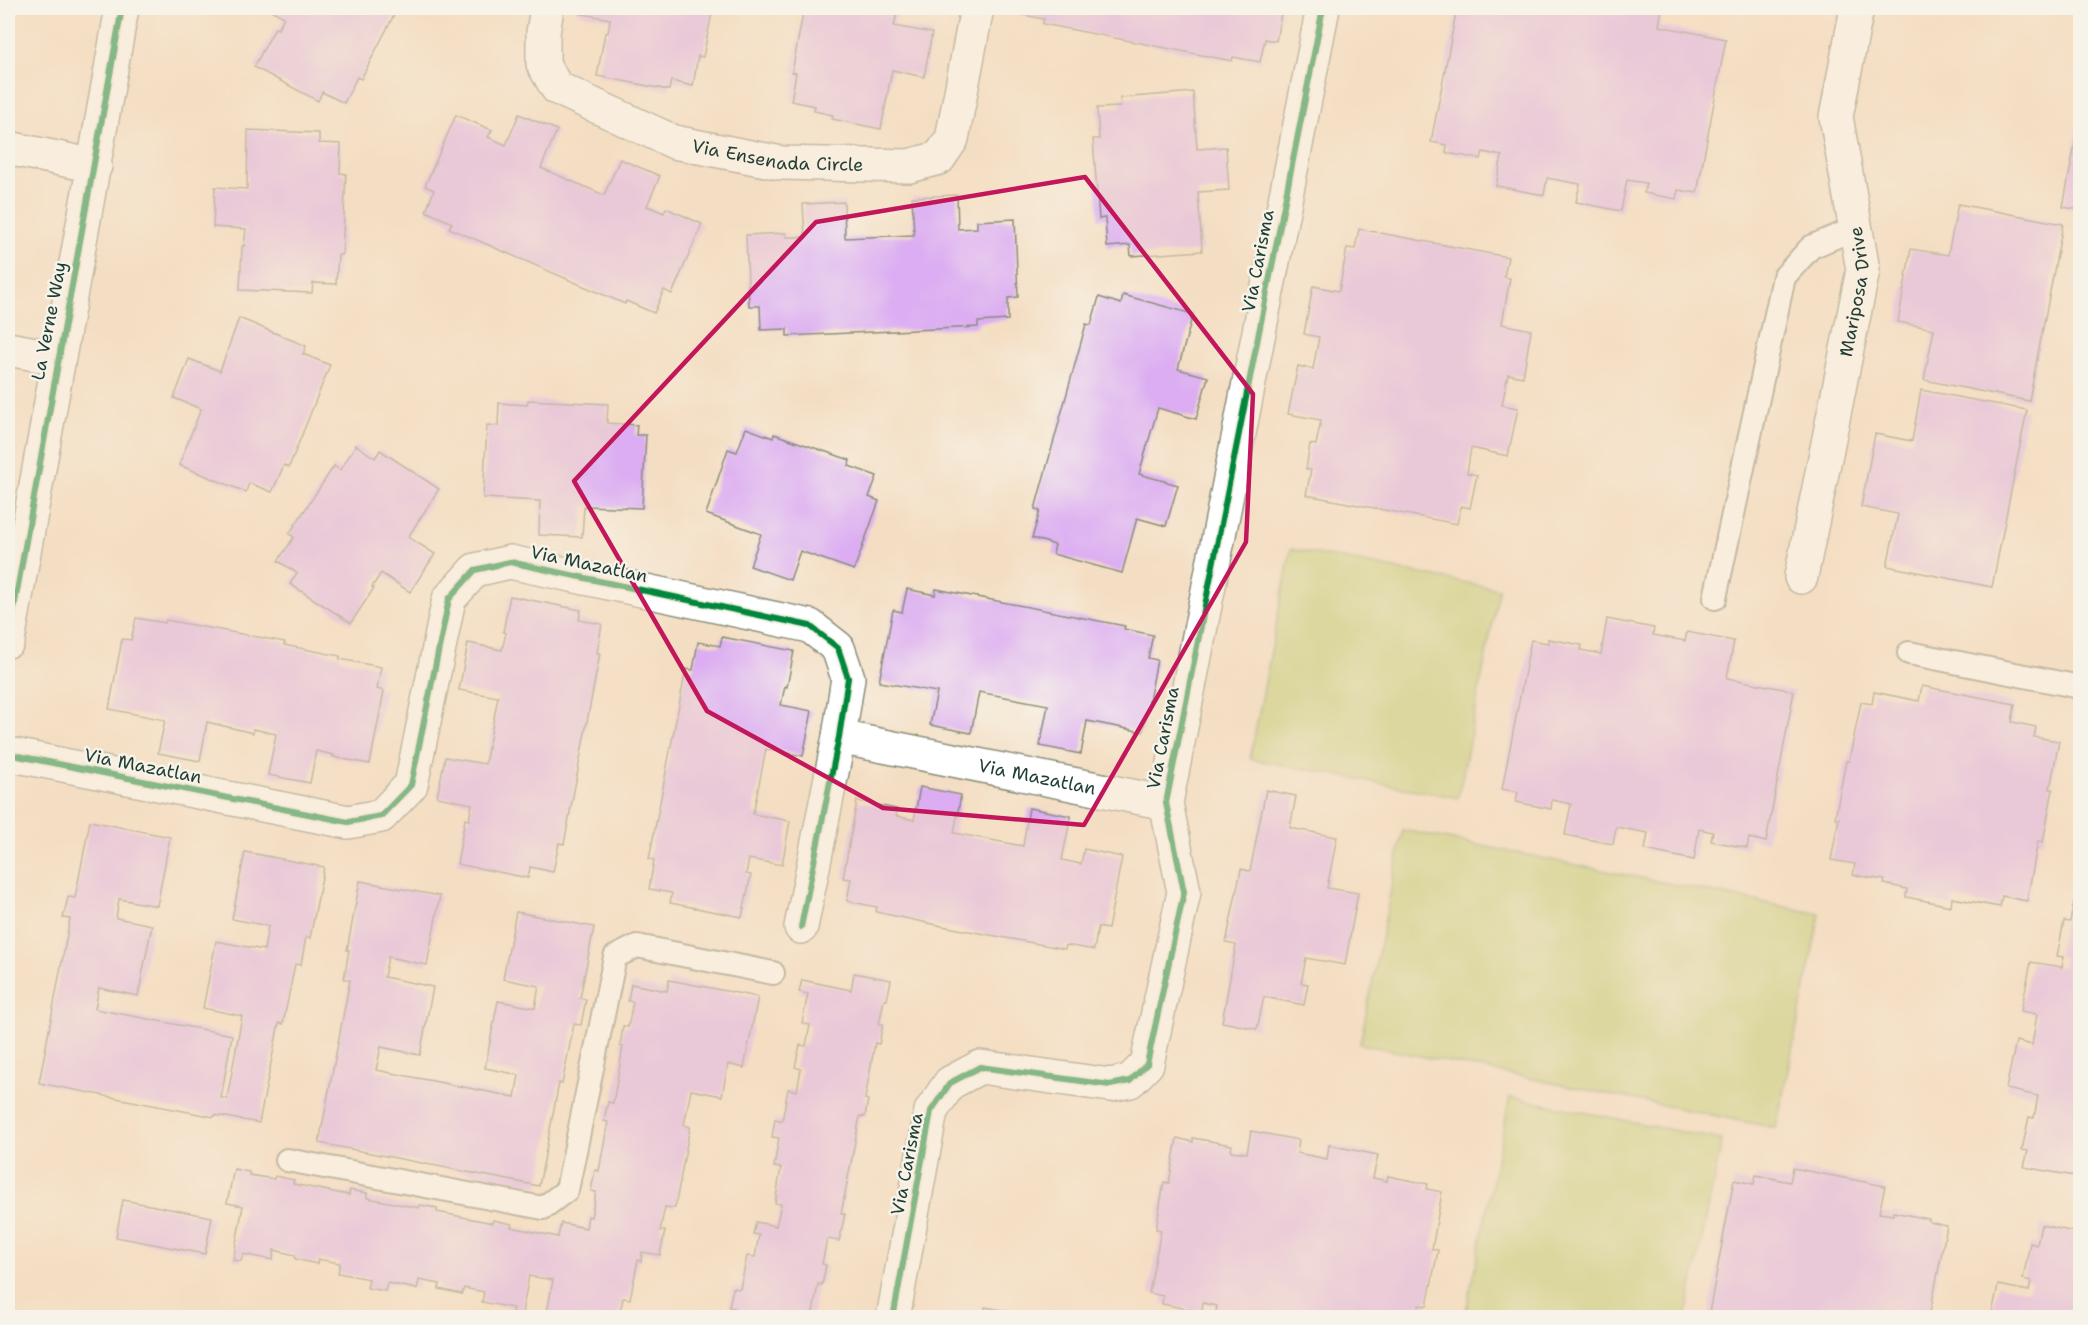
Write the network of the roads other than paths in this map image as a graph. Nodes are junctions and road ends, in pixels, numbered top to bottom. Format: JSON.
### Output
{"nodes":[{"id":1,"x":122,"y":8,"type":"edge"},
{"id":2,"x":548,"y":8,"type":"edge"},
{"id":3,"x":977,"y":8,"type":"edge"},
{"id":4,"x":1323,"y":8,"type":"edge"},
{"id":5,"x":1857,"y":8,"type":"edge"},
{"id":6,"x":8,"y":148,"type":"edge"},
{"id":7,"x":95,"y":166,"type":"junction"},
{"id":8,"x":1856,"y":228,"type":"junction"},
{"id":9,"x":8,"y":349,"type":"edge"},
{"id":10,"x":57,"y":358,"type":"junction"},
{"id":11,"x":1801,"y":577,"type":"dead end"},
{"id":12,"x":1715,"y":598,"type":"dead end"},
{"id":13,"x":8,"y":641,"type":"edge"},
{"id":14,"x":1910,"y":653,"type":"dead end"},
{"id":15,"x":2080,"y":687,"type":"edge"},
{"id":16,"x":839,"y":737,"type":"junction"},
{"id":17,"x":8,"y":754,"type":"edge"},
{"id":18,"x":1166,"y":803,"type":"junction"},
{"id":19,"x":801,"y":927,"type":"dead end"},
{"id":20,"x":772,"y":973,"type":"dead end"},
{"id":21,"x":287,"y":1160,"type":"dead end"},
{"id":22,"x":893,"y":1317,"type":"edge"}],
"edges":[{"from":1,"to":7,"type":"street","name":"La Verne Way"},
{"from":2,"to":3,"type":"street","name":"Via Ensenada Circle"},
{"from":4,"to":18,"type":"street","name":"Via Carisma"},
{"from":5,"to":8,"type":"street","name":"Mariposa Drive"},
{"from":6,"to":7,"type":"street"},
{"from":7,"to":10,"type":"street","name":"La Verne Way"},
{"from":8,"to":11,"type":"street","name":"Mariposa Drive"},
{"from":8,"to":12,"type":"lane"},
{"from":9,"to":10,"type":"street"},
{"from":10,"to":13,"type":"street","name":"La Verne Way"},
{"from":14,"to":15,"type":"lane"},
{"from":16,"to":17,"type":"street","name":"Via Mazatlan"},
{"from":16,"to":18,"type":"street","name":"Via Mazatlan"},
{"from":16,"to":19,"type":"street","name":"Via Mazatlan"},
{"from":18,"to":22,"type":"street","name":"Via Carisma"},
{"from":20,"to":21,"type":"lane"}]}
